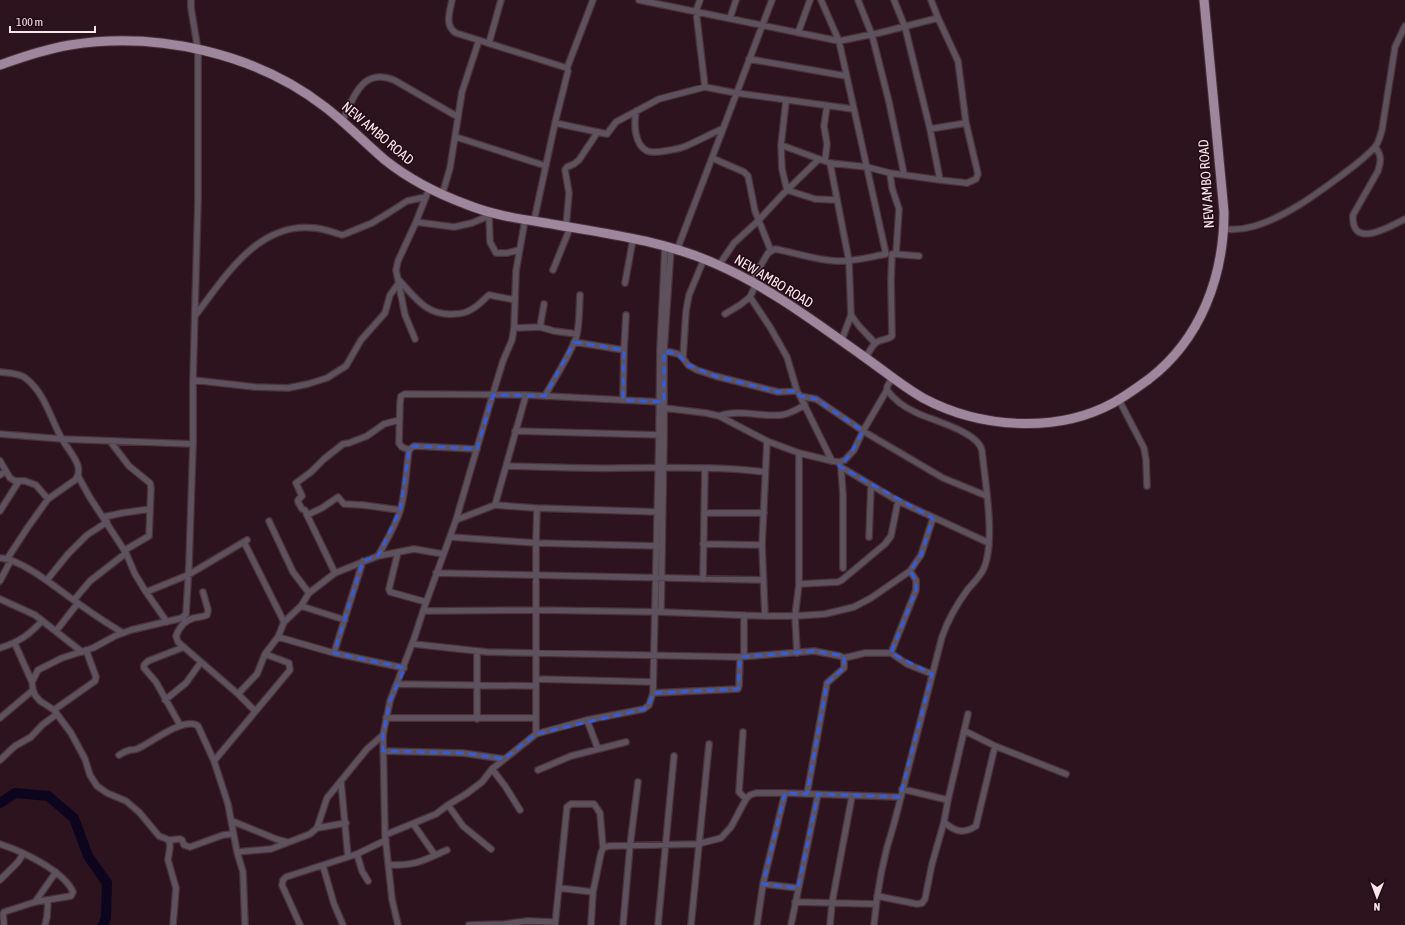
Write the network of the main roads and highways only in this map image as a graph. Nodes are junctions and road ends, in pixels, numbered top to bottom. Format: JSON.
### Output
{"nodes":[{"id":1,"x":1204,"y":0,"type":"edge"},
{"id":2,"x":0,"y":65,"type":"edge"}],
"edges":[{"from":1,"to":2,"type":"main road","name":"NEW AMBO ROAD"}]}
